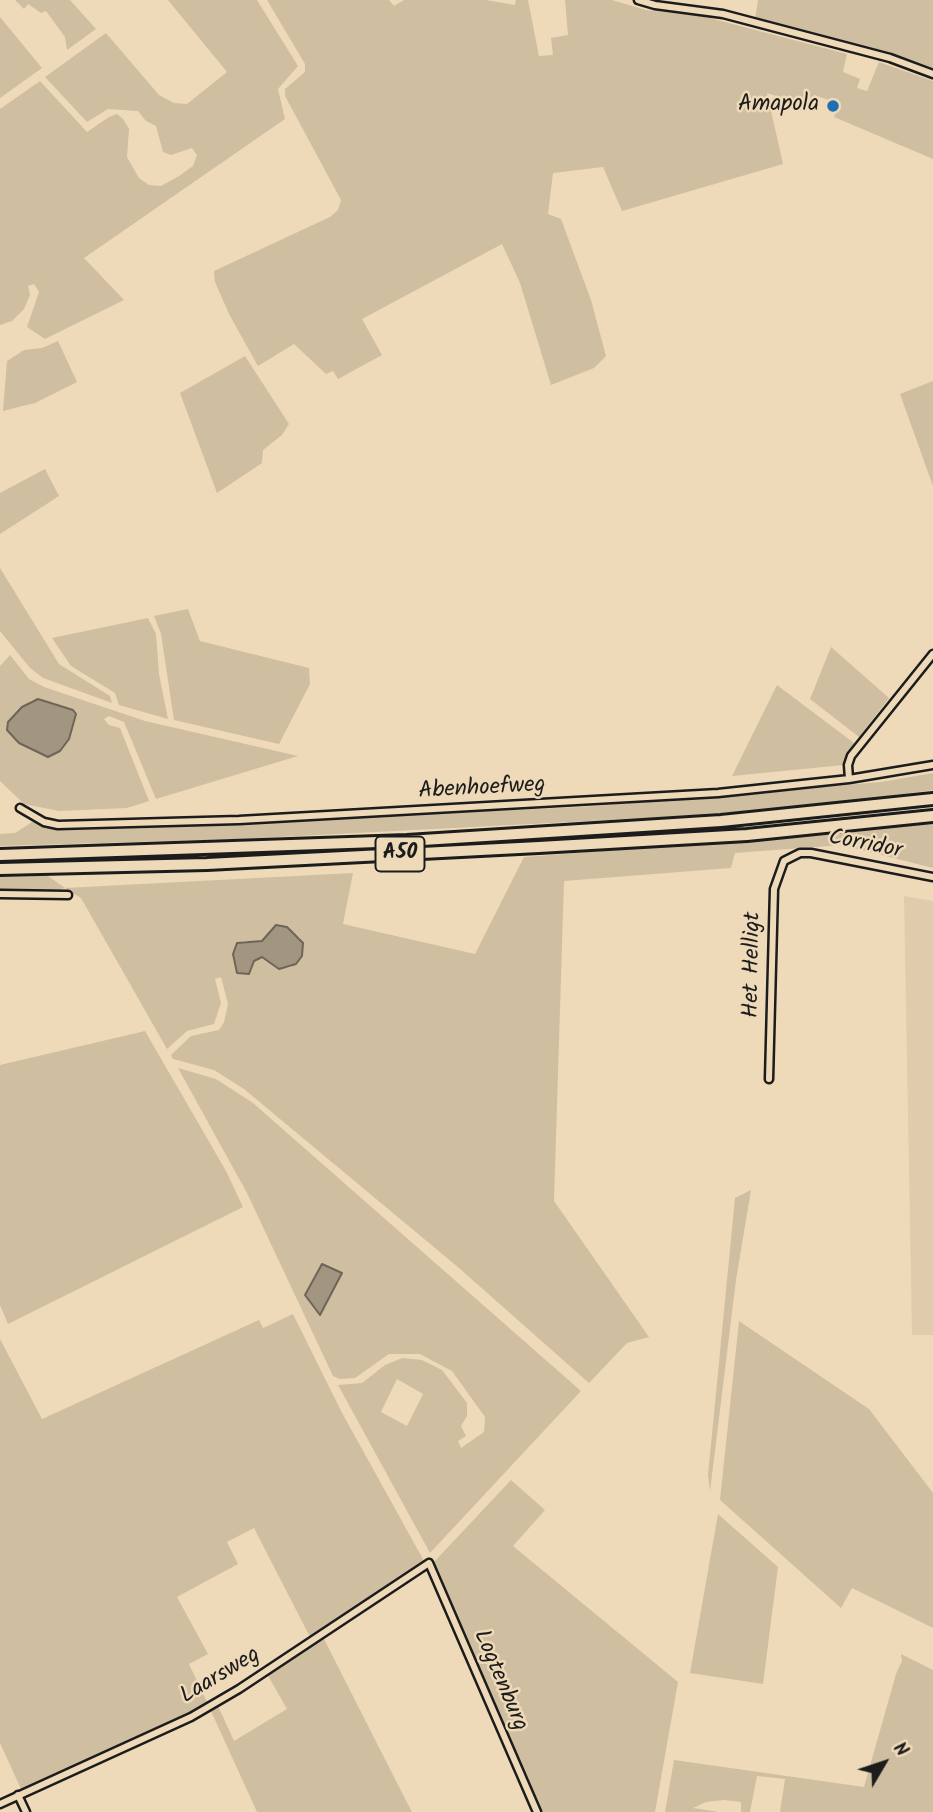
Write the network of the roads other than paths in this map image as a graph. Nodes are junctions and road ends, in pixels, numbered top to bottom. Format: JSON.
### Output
{"nodes":[{"id":1,"x":638,"y":0,"type":"edge"},
{"id":2,"x":687,"y":0,"type":"edge"},
{"id":3,"x":686,"y":8,"type":"junction"},
{"id":4,"x":933,"y":74,"type":"edge"},
{"id":5,"x":933,"y":654,"type":"edge"},
{"id":6,"x":933,"y":765,"type":"edge"},
{"id":7,"x":849,"y":779,"type":"junction"},
{"id":8,"x":933,"y":799,"type":"edge"},
{"id":9,"x":20,"y":808,"type":"dead end"},
{"id":10,"x":933,"y":816,"type":"edge"},
{"id":11,"x":0,"y":855,"type":"edge"},
{"id":12,"x":790,"y":857,"type":"joint"},
{"id":13,"x":0,"y":869,"type":"edge"},
{"id":14,"x":933,"y":877,"type":"edge"},
{"id":15,"x":0,"y":894,"type":"edge"},
{"id":16,"x":68,"y":895,"type":"dead end"},
{"id":17,"x":769,"y":1079,"type":"dead end"},
{"id":18,"x":429,"y":1563,"type":"joint"},
{"id":19,"x":18,"y":1795,"type":"junction"},
{"id":20,"x":0,"y":1804,"type":"edge"},
{"id":21,"x":26,"y":1812,"type":"edge"},
{"id":22,"x":537,"y":1812,"type":"edge"}],
"edges":[{"from":1,"to":3,"type":"street"},
{"from":2,"to":3,"type":"street"},
{"from":3,"to":4,"type":"street"},
{"from":5,"to":7,"type":"street"},
{"from":6,"to":7,"type":"street","name":"Abenhoefweg"},
{"from":7,"to":9,"type":"street","name":"Abenhoefweg"},
{"from":8,"to":11,"type":"highway","number":"A50"},
{"from":10,"to":13,"type":"highway","number":"A50"},
{"from":12,"to":14,"type":"street","name":"Corridor"},
{"from":12,"to":17,"type":"street","name":"Het Helligt"},
{"from":15,"to":16,"type":"street"},
{"from":18,"to":19,"type":"street","name":"Laarsweg"},
{"from":18,"to":22,"type":"street","name":"Logtenburg"},
{"from":19,"to":20,"type":"street"},
{"from":19,"to":21,"type":"street"}]}
